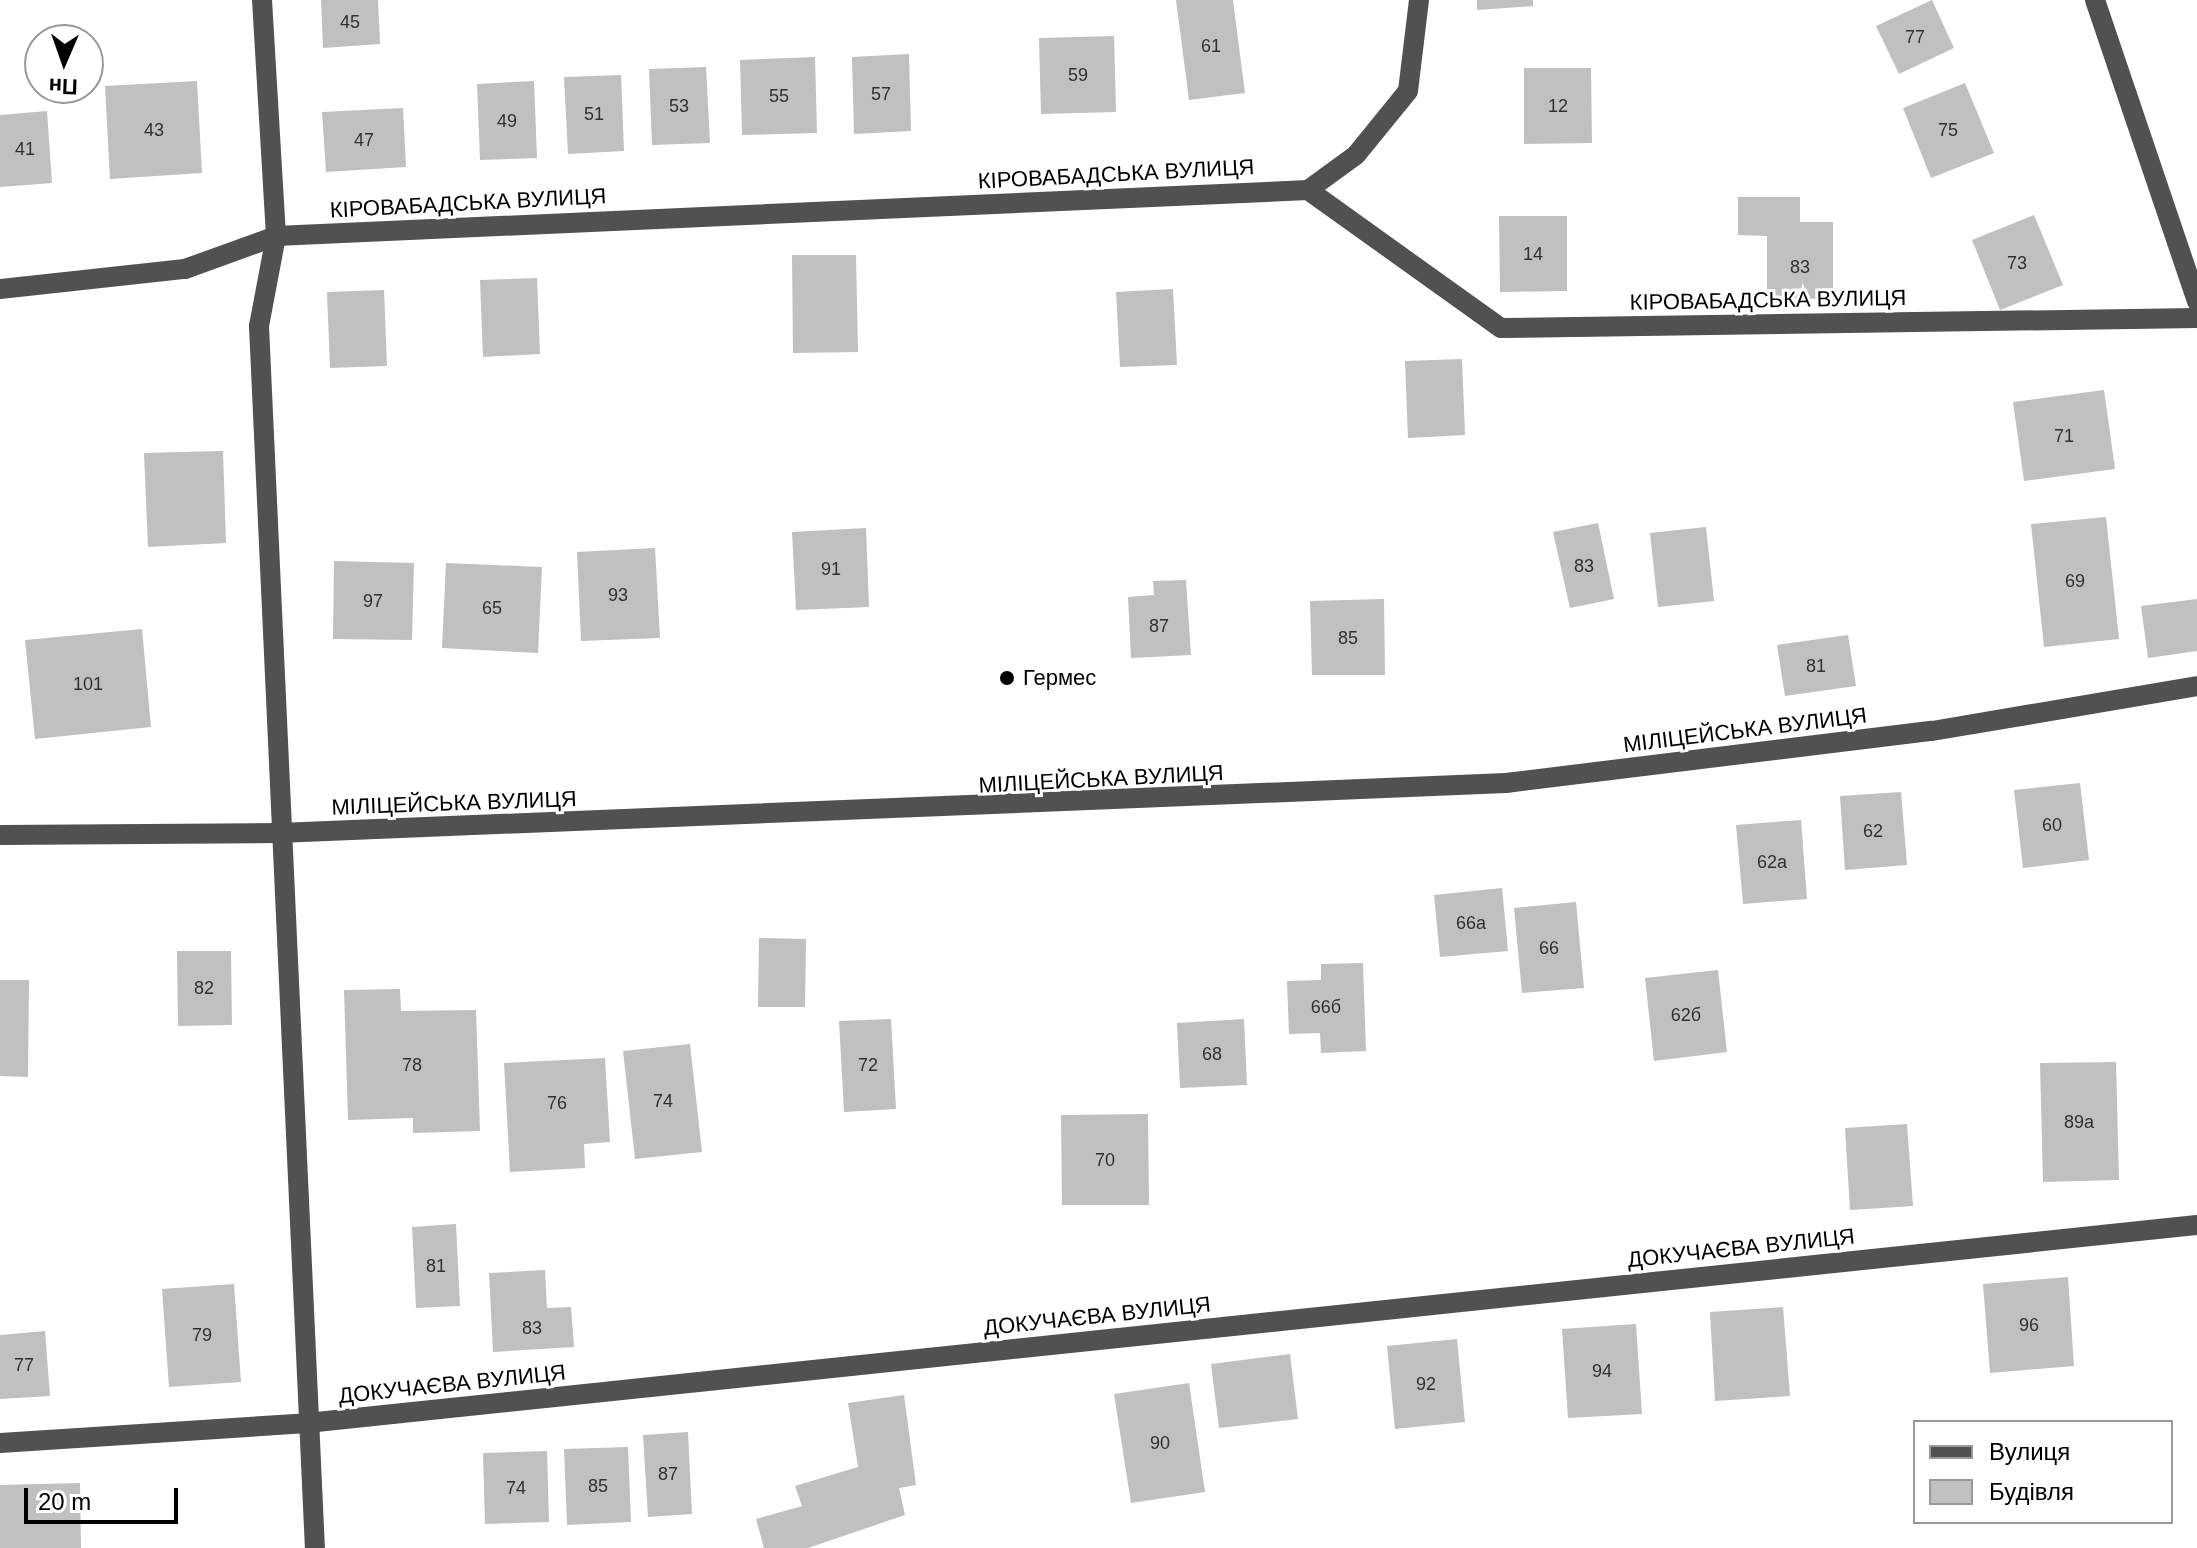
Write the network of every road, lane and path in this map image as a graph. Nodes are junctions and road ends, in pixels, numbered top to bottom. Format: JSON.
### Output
{"nodes":[{"id":1,"x":262,"y":0,"type":"edge"},
{"id":2,"x":1419,"y":0,"type":"edge"},
{"id":3,"x":2095,"y":0,"type":"edge"},
{"id":4,"x":1308,"y":190,"type":"junction"},
{"id":5,"x":276,"y":236,"type":"junction"},
{"id":6,"x":0,"y":289,"type":"edge"},
{"id":7,"x":2197,"y":302,"type":"edge"},
{"id":8,"x":2197,"y":318,"type":"edge"},
{"id":9,"x":2197,"y":686,"type":"edge"},
{"id":10,"x":279,"y":833,"type":"junction"},
{"id":11,"x":0,"y":835,"type":"edge"},
{"id":12,"x":2197,"y":1225,"type":"edge"},
{"id":13,"x":307,"y":1423,"type":"junction"},
{"id":14,"x":0,"y":1443,"type":"edge"},
{"id":15,"x":315,"y":1548,"type":"edge"}],
"edges":[{"from":1,"to":5,"type":"street"},
{"from":2,"to":4,"type":"street"},
{"from":3,"to":7,"type":"street"},
{"from":4,"to":5,"type":"street","name":"КІРОВАБАДСЬКА ВУЛИЦЯ"},
{"from":4,"to":8,"type":"street","name":"КІРОВАБАДСЬКА ВУЛИЦЯ"},
{"from":5,"to":6,"type":"street","name":"КІРОВАБАДСЬКА ВУЛИЦЯ"},
{"from":5,"to":10,"type":"street"},
{"from":9,"to":10,"type":"street","name":"МІЛІЦЕЙСЬКА ВУЛИЦЯ"},
{"from":10,"to":11,"type":"street","name":"МІЛІЦЕЙСЬКА ВУЛИЦЯ"},
{"from":10,"to":13,"type":"street"},
{"from":12,"to":13,"type":"street","name":"ДОКУЧАЄВА ВУЛИЦЯ"},
{"from":13,"to":14,"type":"street","name":"ДОКУЧАЄВА ВУЛИЦЯ"},
{"from":13,"to":15,"type":"street"}]}
